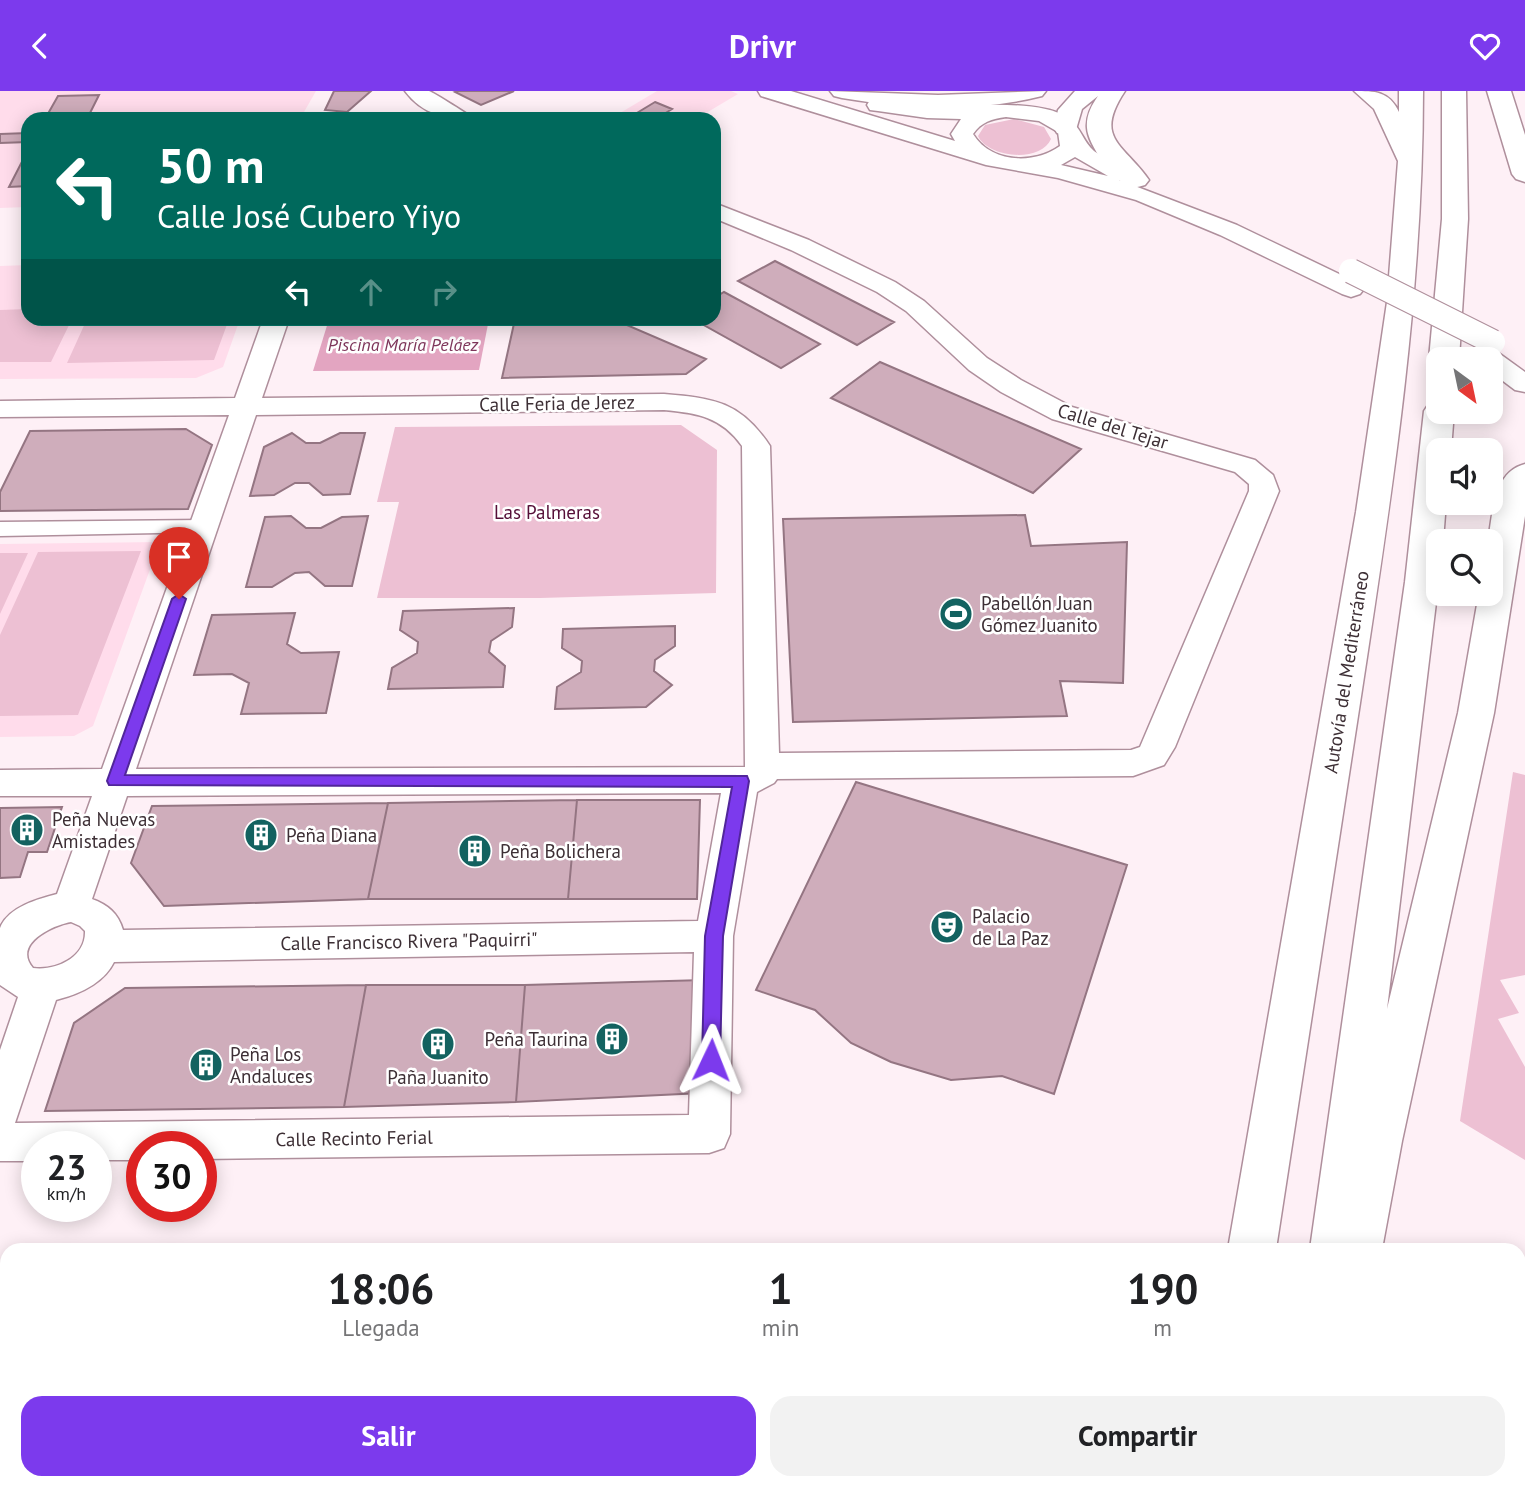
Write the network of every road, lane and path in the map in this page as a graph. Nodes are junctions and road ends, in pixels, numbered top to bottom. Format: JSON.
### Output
{"nodes":[{"id":1,"x":416,"y":91,"type":"edge"},
{"id":2,"x":769,"y":91,"type":"edge"},
{"id":3,"x":821,"y":91,"type":"edge"},
{"id":4,"x":842,"y":91,"type":"edge"},
{"id":5,"x":1051,"y":91,"type":"edge"},
{"id":6,"x":1090,"y":91,"type":"edge"},
{"id":7,"x":1113,"y":91,"type":"edge"},
{"id":8,"x":1366,"y":91,"type":"edge"},
{"id":9,"x":1411,"y":91,"type":"edge"},
{"id":10,"x":1454,"y":91,"type":"edge"},
{"id":11,"x":1499,"y":91,"type":"edge"},
{"id":12,"x":1029,"y":101,"type":"edge"},
{"id":13,"x":448,"y":112,"type":"edge"},
{"id":14,"x":989,"y":113,"type":"junction"},
{"id":15,"x":1070,"y":135,"type":"junction"},
{"id":16,"x":984,"y":157,"type":"junction"},
{"id":17,"x":1014,"y":164,"type":"junction"},
{"id":18,"x":1412,"y":167,"type":"junction"},
{"id":19,"x":1525,"y":174,"type":"edge"},
{"id":20,"x":1136,"y":180,"type":"junction"},
{"id":21,"x":721,"y":213,"type":"edge"},
{"id":22,"x":1351,"y":280,"type":"junction"},
{"id":23,"x":274,"y":326,"type":"edge"},
{"id":24,"x":1445,"y":347,"type":"edge"},
{"id":25,"x":1475,"y":347,"type":"edge"},
{"id":26,"x":1503,"y":356,"type":"edge"},
{"id":27,"x":1525,"y":358,"type":"edge"},
{"id":28,"x":1503,"y":365,"type":"edge"},
{"id":29,"x":1525,"y":384,"type":"edge"},
{"id":30,"x":246,"y":407,"type":"junction"},
{"id":31,"x":0,"y":409,"type":"edge"},
{"id":32,"x":1438,"y":424,"type":"edge"},
{"id":33,"x":1525,"y":474,"type":"edge"},
{"id":34,"x":204,"y":527,"type":"junction"},
{"id":35,"x":0,"y":529,"type":"edge"},
{"id":36,"x":752,"y":776,"type":"junction"},
{"id":37,"x":115,"y":781,"type":"junction"},
{"id":38,"x":0,"y":783,"type":"edge"},
{"id":39,"x":71,"y":907,"type":"junction"},
{"id":40,"x":714,"y":936,"type":"junction"},
{"id":41,"x":103,"y":946,"type":"junction"},
{"id":42,"x":4,"y":947,"type":"edge"},
{"id":43,"x":41,"y":986,"type":"junction"},
{"id":44,"x":0,"y":1111,"type":"edge"},
{"id":45,"x":709,"y":1134,"type":"joint"},
{"id":46,"x":1364,"y":1136,"type":"junction"},
{"id":47,"x":0,"y":1142,"type":"edge"},
{"id":48,"x":1253,"y":1243,"type":"edge"},
{"id":49,"x":1336,"y":1243,"type":"edge"},
{"id":50,"x":1358,"y":1243,"type":"edge"}],
"edges":[{"from":1,"to":13,"type":"street"},
{"from":2,"to":16,"type":"street"},
{"from":3,"to":14,"type":"street"},
{"from":4,"to":12,"type":"highway"},
{"from":5,"to":12,"type":"highway"},
{"from":6,"to":15,"type":"highway"},
{"from":7,"to":20,"type":"highway"},
{"from":8,"to":18,"type":"highway"},
{"from":9,"to":18,"type":"highway","name":"Autovía del Mediterráneo"},
{"from":10,"to":24,"type":"highway"},
{"from":11,"to":19,"type":"highway"},
{"from":12,"to":14,"type":"street"},
{"from":12,"to":15,"type":"street"},
{"from":14,"to":16,"type":"street"},
{"from":15,"to":17,"type":"street"},
{"from":15,"to":20,"type":"street"},
{"from":16,"to":17,"type":"street"},
{"from":17,"to":22,"type":"street"},
{"from":18,"to":48,"type":"highway","name":"Autovía del Mediterráneo"},
{"from":20,"to":22,"type":"street"},
{"from":21,"to":36,"type":"street","name":"Calle del Tejar"},
{"from":22,"to":25,"type":"street"},
{"from":23,"to":30,"type":"street"},
{"from":26,"to":27,"type":"street"},
{"from":28,"to":29,"type":"street"},
{"from":30,"to":31,"type":"street","name":"Calle Feria de Jerez"},
{"from":30,"to":34,"type":"street"},
{"from":30,"to":36,"type":"street","name":"Calle Feria de Jerez"},
{"from":32,"to":46,"type":"highway"},
{"from":33,"to":46,"type":"highway"},
{"from":34,"to":35,"type":"street"},
{"from":34,"to":37,"type":"street"},
{"from":36,"to":37,"type":"street"},
{"from":36,"to":40,"type":"street","name":"Calle Feria de Jerez"},
{"from":37,"to":38,"type":"street"},
{"from":37,"to":39,"type":"street"},
{"from":39,"to":41,"type":"street"},
{"from":39,"to":42,"type":"street"},
{"from":40,"to":41,"type":"street","name":"Calle Francisco Rivera \"Paquirri\""},
{"from":40,"to":45,"type":"street","name":"Calle Feria de Jerez"},
{"from":41,"to":43,"type":"street"},
{"from":42,"to":43,"type":"street"},
{"from":43,"to":44,"type":"street"},
{"from":45,"to":47,"type":"street","name":"Calle Recinto Ferial"},
{"from":46,"to":49,"type":"highway"},
{"from":46,"to":50,"type":"highway"}]}
